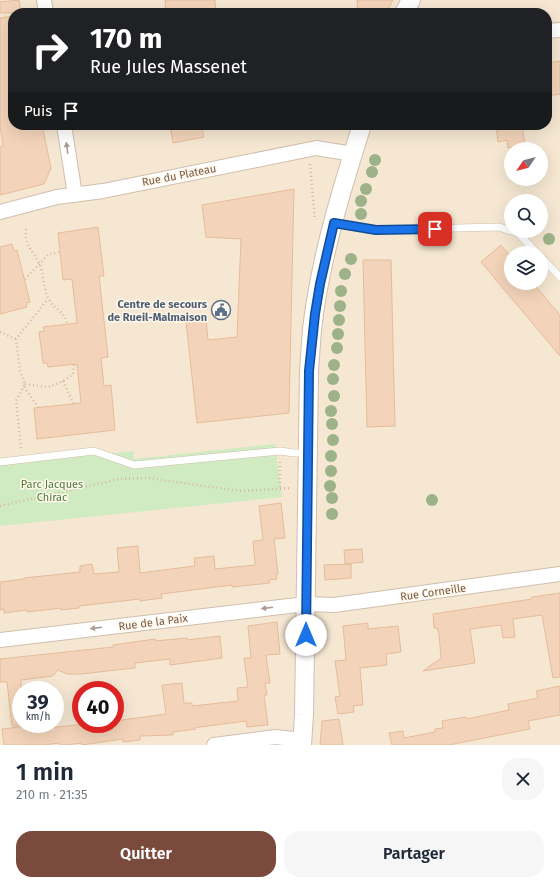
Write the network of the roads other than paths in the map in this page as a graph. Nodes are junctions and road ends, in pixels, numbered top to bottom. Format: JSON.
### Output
{"nodes":[{"id":1,"x":65,"y":130,"type":"edge"},
{"id":2,"x":360,"y":130,"type":"edge"},
{"id":3,"x":353,"y":154,"type":"junction"},
{"id":4,"x":75,"y":195,"type":"junction"},
{"id":5,"x":0,"y":212,"type":"edge"},
{"id":6,"x":334,"y":223,"type":"junction"},
{"id":7,"x":504,"y":229,"type":"edge"},
{"id":8,"x":523,"y":238,"type":"edge"},
{"id":9,"x":530,"y":246,"type":"edge"},
{"id":10,"x":548,"y":264,"type":"edge"},
{"id":11,"x":560,"y":277,"type":"edge"},
{"id":12,"x":308,"y":453,"type":"junction"},
{"id":13,"x":0,"y":462,"type":"edge"},
{"id":14,"x":560,"y":574,"type":"edge"},
{"id":15,"x":306,"y":604,"type":"junction"},
{"id":16,"x":0,"y":640,"type":"edge"},
{"id":17,"x":302,"y":743,"type":"edge"},
{"id":18,"x":214,"y":745,"type":"edge"}],
"edges":[{"from":4,"to":1,"type":"street","one_way":true},
{"from":2,"to":3,"type":"street"},
{"from":3,"to":4,"type":"street","name":"Rue du Plateau"},
{"from":3,"to":6,"type":"street"},
{"from":4,"to":5,"type":"street","name":"Rue du Plateau"},
{"from":6,"to":7,"type":"lane"},
{"from":6,"to":12,"type":"street"},
{"from":8,"to":9,"type":"lane"},
{"from":10,"to":11,"type":"lane"},
{"from":12,"to":13,"type":"lane"},
{"from":12,"to":15,"type":"street"},
{"from":14,"to":15,"type":"street","name":"Rue Corneille"},
{"from":15,"to":16,"type":"street","name":"Rue de la Paix","one_way":true},
{"from":15,"to":17,"type":"street"},
{"from":17,"to":18,"type":"street"}]}
